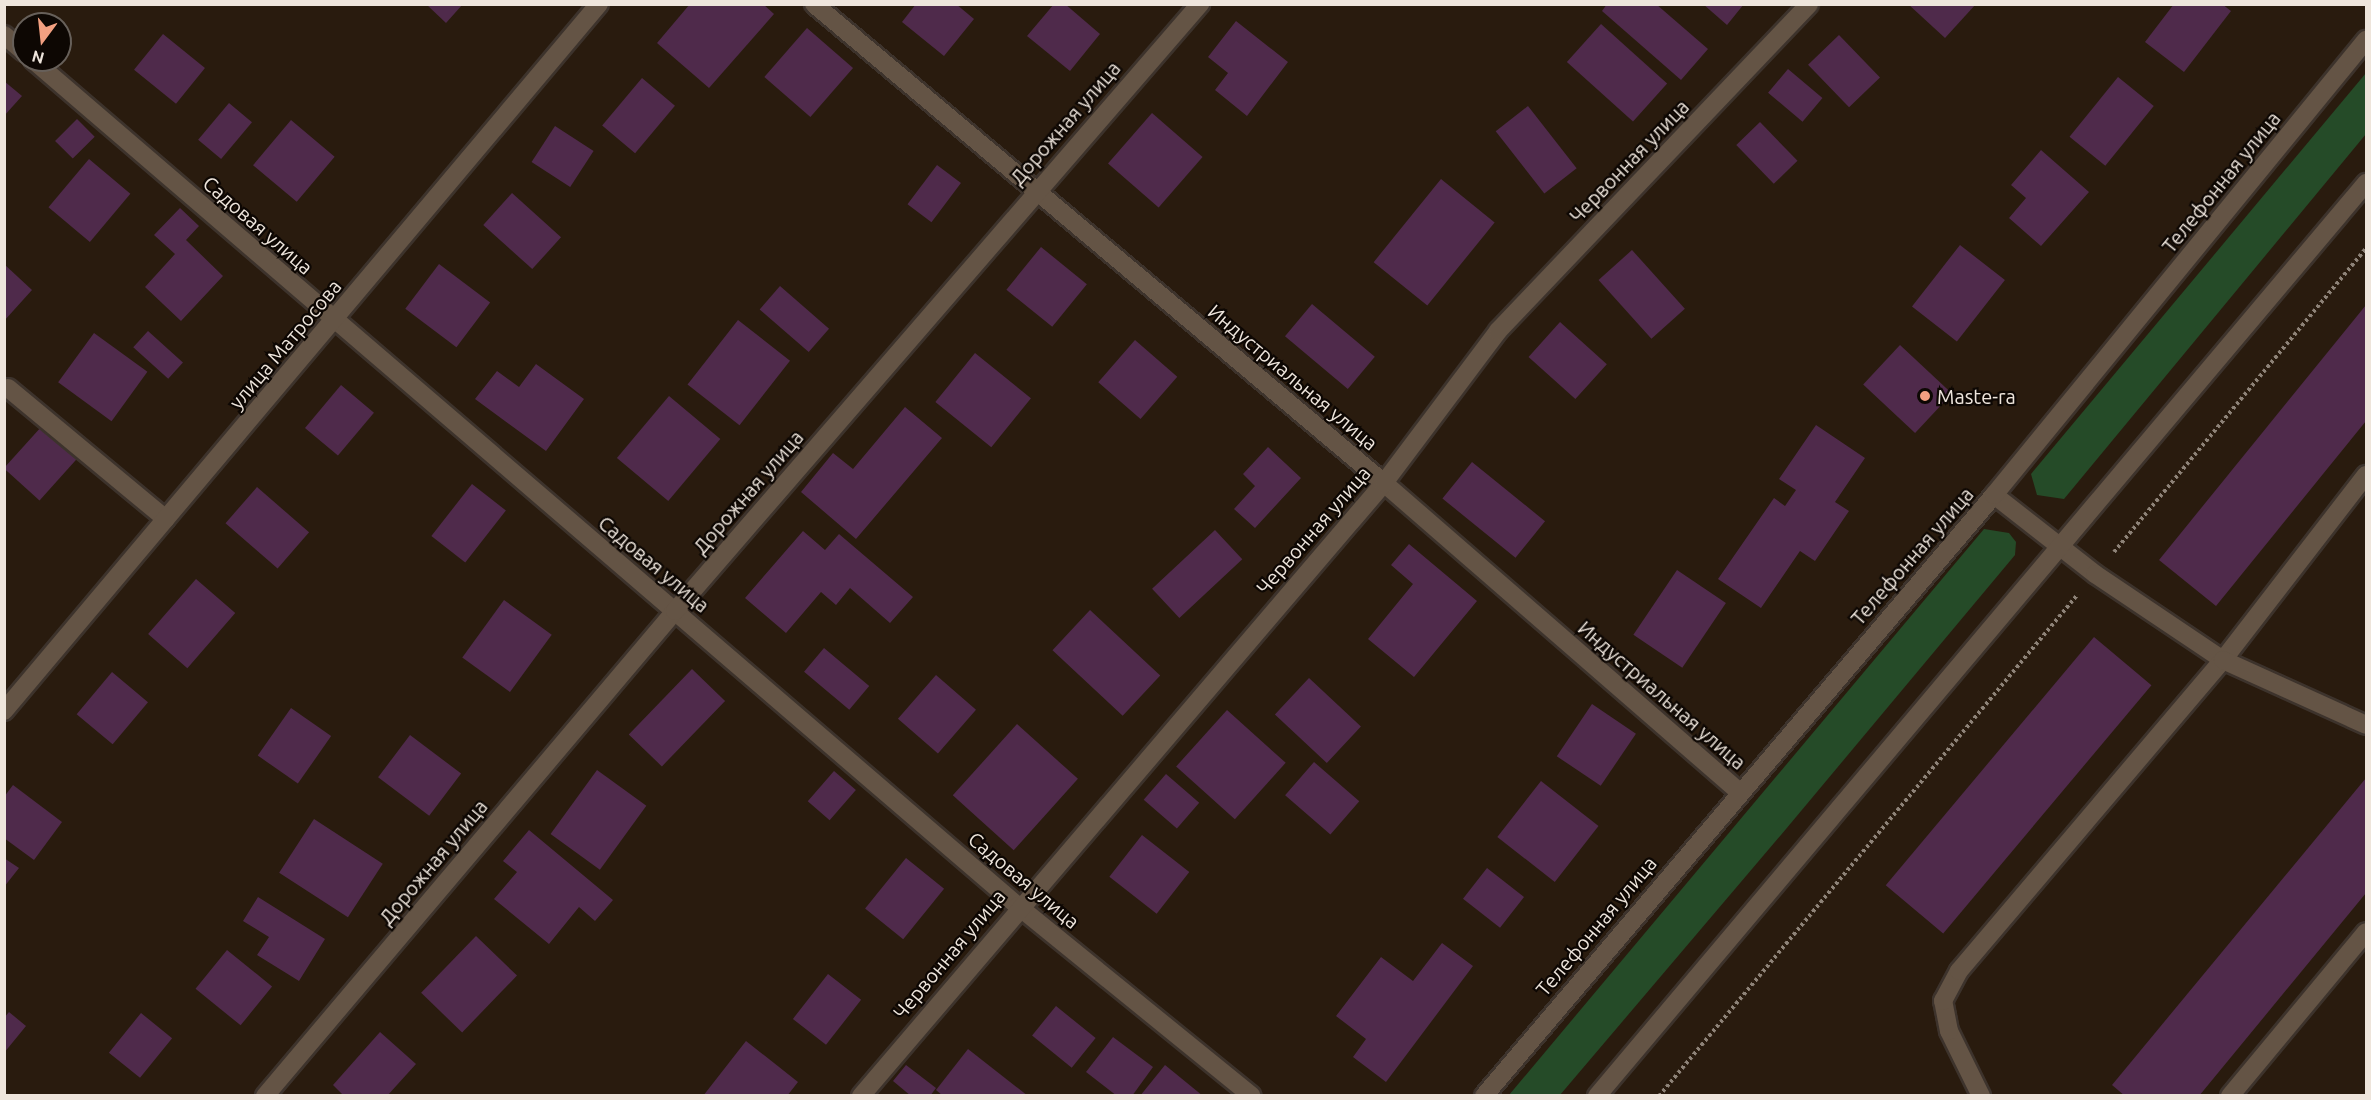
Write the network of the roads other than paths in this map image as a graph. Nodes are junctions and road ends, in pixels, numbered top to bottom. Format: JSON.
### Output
{"nodes":[{"id":1,"x":599,"y":4,"type":"edge"},
{"id":2,"x":814,"y":4,"type":"edge"},
{"id":3,"x":1200,"y":4,"type":"edge"},
{"id":4,"x":1809,"y":4,"type":"edge"},
{"id":5,"x":2367,"y":40,"type":"edge"},
{"id":6,"x":47,"y":72,"type":"edge"},
{"id":7,"x":2367,"y":183,"type":"edge"},
{"id":8,"x":1035,"y":191,"type":"junction"},
{"id":9,"x":334,"y":321,"type":"junction"},
{"id":10,"x":8,"y":388,"type":"dead end"},
{"id":11,"x":2367,"y":475,"type":"edge"},
{"id":12,"x":1384,"y":483,"type":"junction"},
{"id":13,"x":1994,"y":495,"type":"junction"},
{"id":14,"x":166,"y":519,"type":"junction"},
{"id":15,"x":2059,"y":547,"type":"junction"},
{"id":16,"x":675,"y":611,"type":"junction"},
{"id":17,"x":2223,"y":660,"type":"junction"},
{"id":18,"x":4,"y":711,"type":"edge"},
{"id":19,"x":2367,"y":725,"type":"edge"},
{"id":20,"x":1738,"y":791,"type":"junction"},
{"id":21,"x":1018,"y":906,"type":"junction"},
{"id":22,"x":2367,"y":932,"type":"edge"},
{"id":23,"x":265,"y":1095,"type":"edge"},
{"id":24,"x":861,"y":1095,"type":"edge"},
{"id":25,"x":1252,"y":1095,"type":"edge"},
{"id":26,"x":1484,"y":1095,"type":"edge"},
{"id":27,"x":1597,"y":1095,"type":"edge"},
{"id":28,"x":1981,"y":1095,"type":"edge"},
{"id":29,"x":2230,"y":1095,"type":"edge"}],
"edges":[{"from":1,"to":9,"type":"street","name":"улица Матросова"},
{"from":2,"to":8,"type":"street","name":"Индустриальная улица"},
{"from":3,"to":8,"type":"street","name":"Дорожная улица"},
{"from":4,"to":12,"type":"street","name":"Червонная улица"},
{"from":5,"to":13,"type":"street","name":"Телефонная улица"},
{"from":6,"to":9,"type":"street","name":"Садовая улица"},
{"from":7,"to":15,"type":"street"},
{"from":8,"to":12,"type":"street","name":"Индустриальная улица"},
{"from":8,"to":16,"type":"street","name":"Дорожная улица"},
{"from":9,"to":14,"type":"street","name":"улица Матросова"},
{"from":9,"to":16,"type":"street","name":"Садовая улица"},
{"from":10,"to":14,"type":"street"},
{"from":11,"to":17,"type":"street"},
{"from":12,"to":20,"type":"street","name":"Индустриальная улица"},
{"from":12,"to":21,"type":"street","name":"Червонная улица"},
{"from":13,"to":15,"type":"street"},
{"from":13,"to":20,"type":"street","name":"Телефонная улица"},
{"from":14,"to":18,"type":"street","name":"улица Матросова"},
{"from":15,"to":17,"type":"street"},
{"from":15,"to":27,"type":"street"},
{"from":16,"to":21,"type":"street","name":"Садовая улица"},
{"from":16,"to":23,"type":"street","name":"Дорожная улица"},
{"from":17,"to":19,"type":"street"},
{"from":17,"to":28,"type":"street"},
{"from":20,"to":26,"type":"street","name":"Телефонная улица"},
{"from":21,"to":24,"type":"street","name":"Червонная улица"},
{"from":21,"to":25,"type":"street","name":"Садовая улица"},
{"from":22,"to":29,"type":"street"}]}
